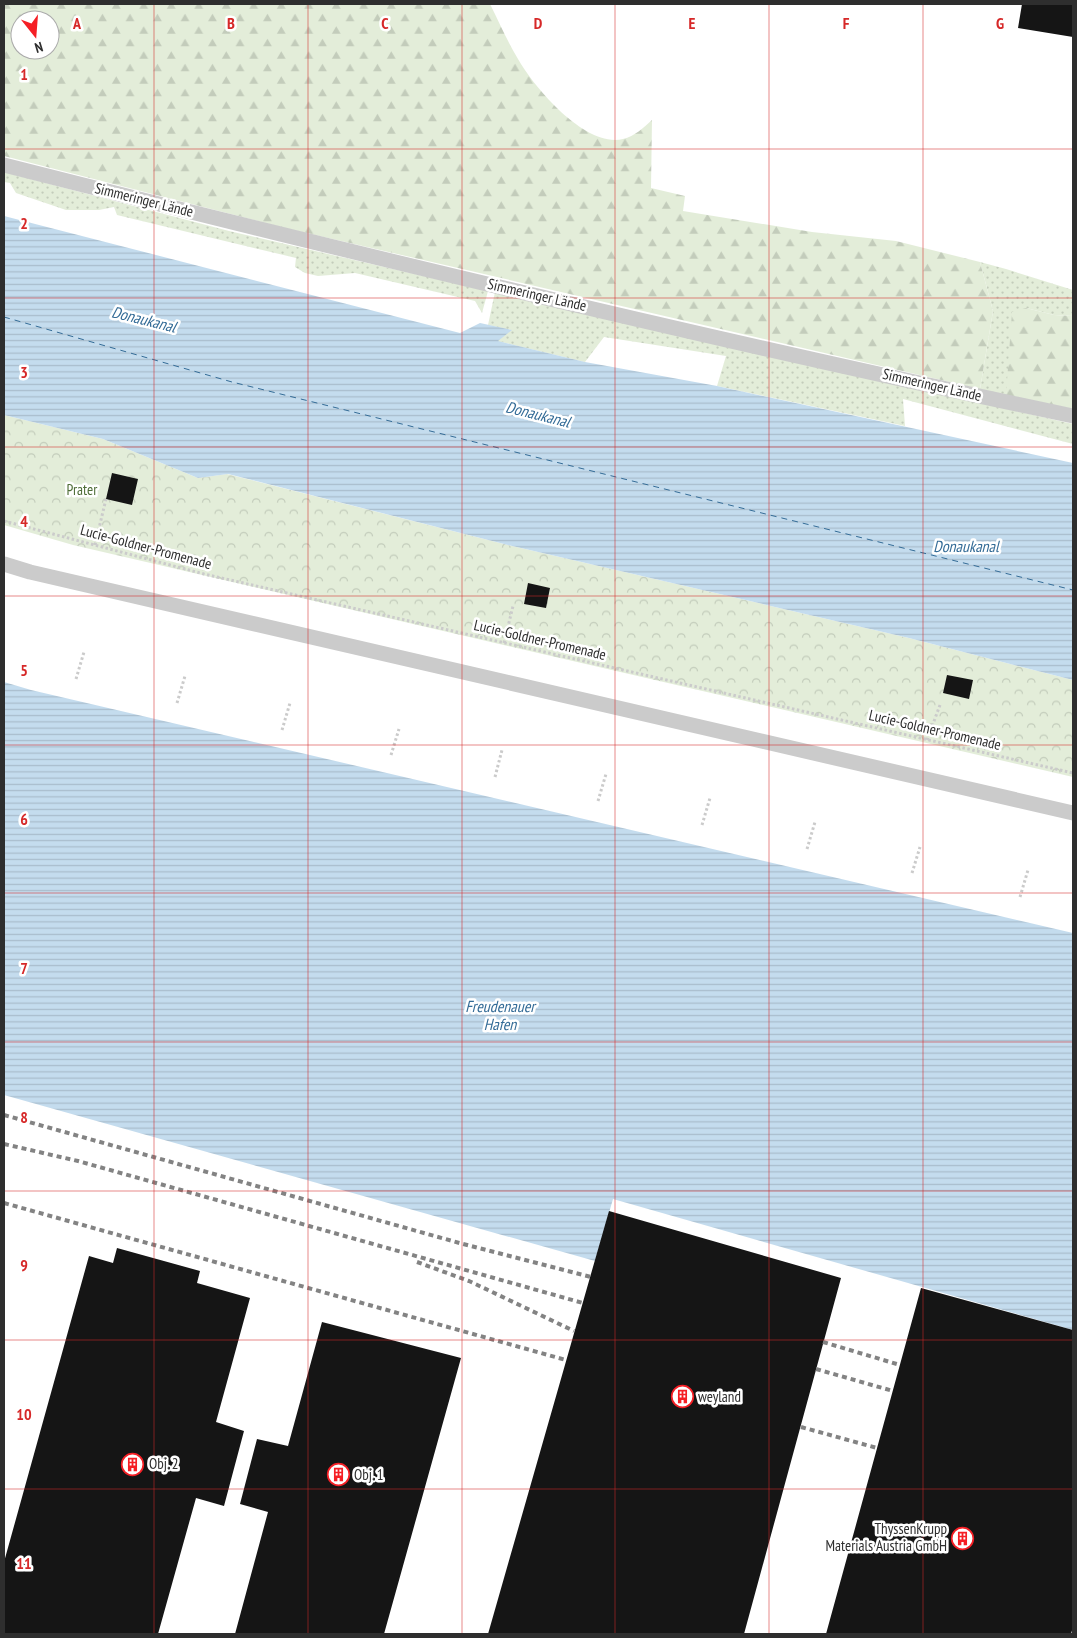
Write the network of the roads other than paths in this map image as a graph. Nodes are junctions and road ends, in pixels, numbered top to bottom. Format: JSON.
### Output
{"nodes":[{"id":1,"x":4,"y":165,"type":"edge"},
{"id":2,"x":1073,"y":416,"type":"edge"},
{"id":3,"x":4,"y":564,"type":"edge"},
{"id":4,"x":1073,"y":813,"type":"edge"}],
"edges":[{"from":1,"to":2,"type":"lane","name":"Simmeringer Lände"},
{"from":3,"to":4,"type":"lane"}]}
